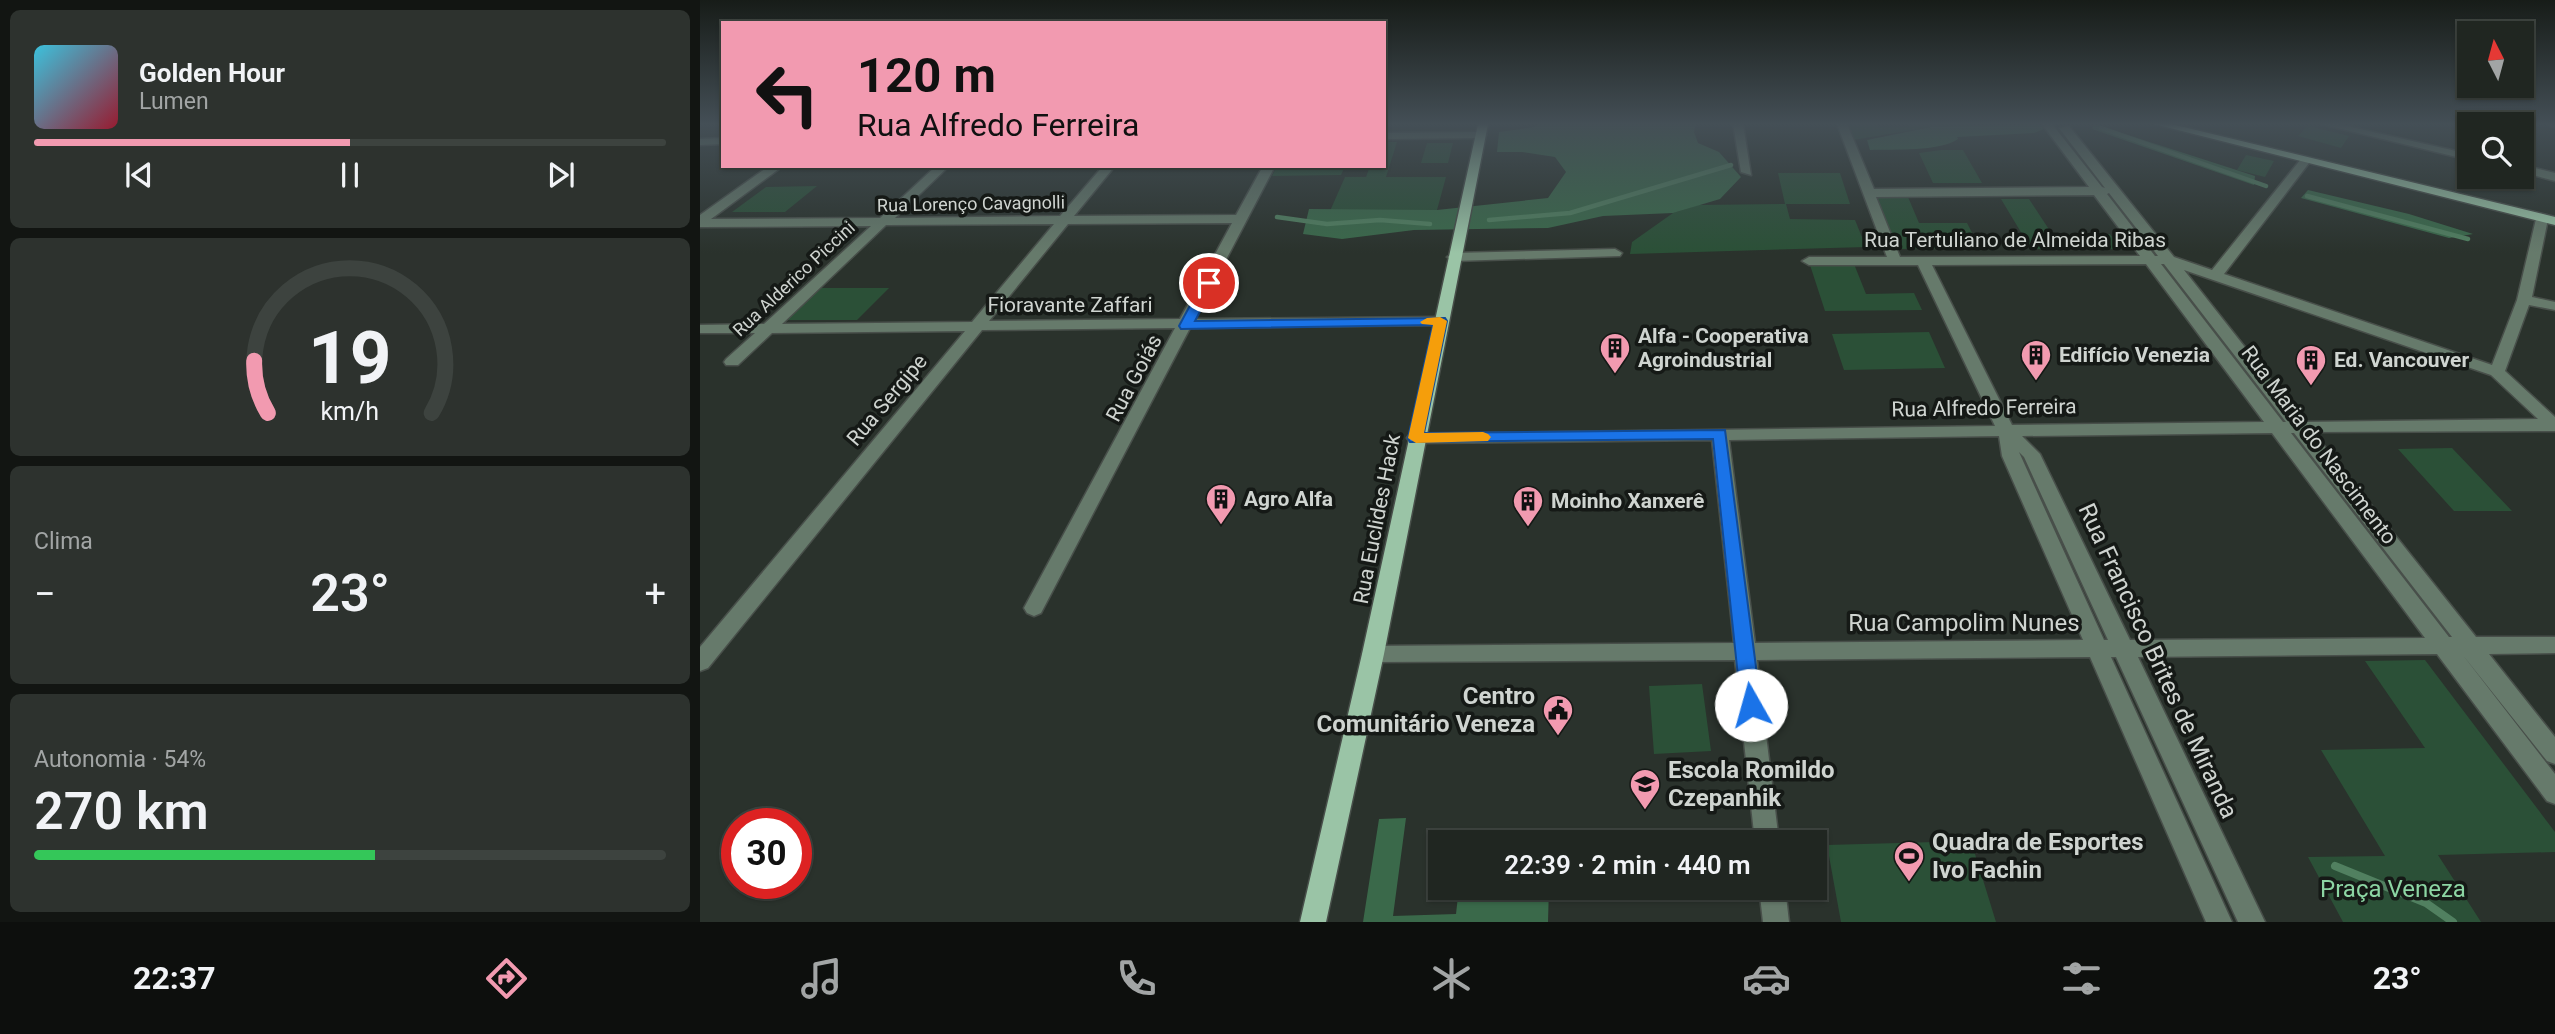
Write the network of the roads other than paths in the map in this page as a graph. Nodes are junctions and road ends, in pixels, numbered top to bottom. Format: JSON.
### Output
{"nodes":[{"id":1,"x":1473,"y":167,"type":"edge"},
{"id":2,"x":1746,"y":167,"type":"edge"},
{"id":3,"x":1860,"y":167,"type":"edge"},
{"id":4,"x":2085,"y":167,"type":"edge"},
{"id":5,"x":2090,"y":167,"type":"edge"},
{"id":6,"x":2300,"y":167,"type":"edge"},
{"id":7,"x":2330,"y":167,"type":"edge"},
{"id":8,"x":774,"y":168,"type":"edge"},
{"id":9,"x":941,"y":168,"type":"edge"},
{"id":10,"x":1107,"y":168,"type":"edge"},
{"id":11,"x":1268,"y":168,"type":"edge"},
{"id":12,"x":1747,"y":172,"type":"dead end"},
{"id":13,"x":2534,"y":172,"type":"edge"},
{"id":14,"x":2555,"y":177,"type":"edge"},
{"id":15,"x":2106,"y":191,"type":"junction"},
{"id":16,"x":1870,"y":192,"type":"junction"},
{"id":17,"x":1242,"y":219,"type":"junction"},
{"id":18,"x":1064,"y":220,"type":"junction"},
{"id":19,"x":2549,"y":220,"type":"edge"},
{"id":20,"x":700,"y":222,"type":"edge"},
{"id":21,"x":881,"y":223,"type":"junction"},
{"id":22,"x":1615,"y":253,"type":"dead end"},
{"id":23,"x":1454,"y":257,"type":"junction"},
{"id":24,"x":1895,"y":260,"type":"junction"},
{"id":25,"x":1923,"y":260,"type":"junction"},
{"id":26,"x":2149,"y":260,"type":"junction"},
{"id":27,"x":2168,"y":260,"type":"junction"},
{"id":28,"x":1809,"y":261,"type":"dead end"},
{"id":29,"x":2216,"y":275,"type":"junction"},
{"id":30,"x":2524,"y":300,"type":"junction"},
{"id":31,"x":2555,"y":306,"type":"edge"},
{"id":32,"x":1440,"y":321,"type":"junction"},
{"id":33,"x":1186,"y":326,"type":"junction"},
{"id":34,"x":977,"y":327,"type":"junction"},
{"id":35,"x":700,"y":329,"type":"edge"},
{"id":36,"x":768,"y":329,"type":"junction"},
{"id":37,"x":732,"y":362,"type":"dead end"},
{"id":38,"x":2497,"y":372,"type":"junction"},
{"id":39,"x":2554,"y":425,"type":"edge"},
{"id":40,"x":2277,"y":426,"type":"junction"},
{"id":41,"x":2297,"y":426,"type":"junction"},
{"id":42,"x":2006,"y":431,"type":"junction"},
{"id":43,"x":1720,"y":434,"type":"junction"},
{"id":44,"x":1416,"y":438,"type":"junction"},
{"id":45,"x":2040,"y":498,"type":"junction"},
{"id":46,"x":2333,"y":500,"type":"junction"},
{"id":47,"x":2356,"y":500,"type":"junction"},
{"id":48,"x":2376,"y":558,"type":"junction"},
{"id":49,"x":2401,"y":558,"type":"junction"},
{"id":50,"x":2058,"y":562,"type":"junction"},
{"id":51,"x":2082,"y":562,"type":"junction"},
{"id":52,"x":1034,"y":608,"type":"dead end"},
{"id":53,"x":2555,"y":645,"type":"edge"},
{"id":54,"x":2442,"y":646,"type":"junction"},
{"id":55,"x":2471,"y":646,"type":"junction"},
{"id":56,"x":2097,"y":649,"type":"junction"},
{"id":57,"x":2123,"y":649,"type":"junction"},
{"id":58,"x":1745,"y":651,"type":"junction"},
{"id":59,"x":1373,"y":653,"type":"junction"},
{"id":60,"x":700,"y":662,"type":"edge"},
{"id":61,"x":2555,"y":754,"type":"edge"},
{"id":62,"x":2531,"y":761,"type":"junction"},
{"id":63,"x":2177,"y":763,"type":"junction"},
{"id":64,"x":2555,"y":763,"type":"edge"},
{"id":65,"x":2148,"y":764,"type":"junction"},
{"id":66,"x":2555,"y":793,"type":"edge"},
{"id":67,"x":1766,"y":830,"type":"edge"},
{"id":68,"x":2214,"y":842,"type":"junction"},
{"id":69,"x":2183,"y":843,"type":"junction"},
{"id":70,"x":1773,"y":900,"type":"edge"},
{"id":71,"x":1313,"y":922,"type":"edge"},
{"id":72,"x":1776,"y":922,"type":"edge"},
{"id":73,"x":2219,"y":922,"type":"edge"},
{"id":74,"x":2252,"y":922,"type":"edge"}],
"edges":[{"from":1,"to":23,"type":"main road","name":"Rua Euclides Hack"},
{"from":2,"to":12,"type":"street"},
{"from":3,"to":16,"type":"street"},
{"from":4,"to":15,"type":"street","name":"Rua Maria do Nascimento"},
{"from":5,"to":15,"type":"street","name":"Rua Maria do Nascimento"},
{"from":6,"to":29,"type":"street"},
{"from":7,"to":19,"type":"main road"},
{"from":8,"to":20,"type":"street"},
{"from":9,"to":21,"type":"street","name":"Rua Alderico Piccini"},
{"from":10,"to":18,"type":"street","name":"Rua Sergipe"},
{"from":11,"to":17,"type":"street","name":"Rua Goiás"},
{"from":13,"to":14,"type":"street"},
{"from":15,"to":16,"type":"street"},
{"from":15,"to":26,"type":"street","name":"Rua Maria do Nascimento"},
{"from":15,"to":27,"type":"street","name":"Rua Maria do Nascimento"},
{"from":16,"to":24,"type":"street"},
{"from":17,"to":18,"type":"street","name":"Rua Lorenço Cavagnolli"},
{"from":17,"to":33,"type":"street","name":"Rua Goiás"},
{"from":18,"to":21,"type":"street","name":"Rua Lorenço Cavagnolli"},
{"from":18,"to":34,"type":"street","name":"Rua Sergipe"},
{"from":19,"to":30,"type":"street"},
{"from":20,"to":21,"type":"street","name":"Rua Lorenço Cavagnolli"},
{"from":21,"to":36,"type":"street","name":"Rua Alderico Piccini"},
{"from":22,"to":23,"type":"street"},
{"from":23,"to":32,"type":"main road","name":"Rua Euclides Hack"},
{"from":24,"to":25,"type":"street","name":"Rua Tertuliano de Almeida Ribas"},
{"from":24,"to":28,"type":"street","name":"Rua Tertuliano de Almeida Ribas"},
{"from":25,"to":26,"type":"street","name":"Rua Tertuliano de Almeida Ribas"},
{"from":25,"to":42,"type":"street","name":"Rua Francisco Brites de Miranda"},
{"from":26,"to":27,"type":"street","name":"Rua Tertuliano de Almeida Ribas"},
{"from":26,"to":40,"type":"street","name":"Rua Maria do Nascimento"},
{"from":27,"to":29,"type":"street","name":"Rua Tertuliano de Almeida Ribas"},
{"from":27,"to":41,"type":"street","name":"Rua Maria do Nascimento"},
{"from":29,"to":38,"type":"street","name":"Rua Tertuliano de Almeida Ribas"},
{"from":30,"to":31,"type":"street"},
{"from":30,"to":38,"type":"street"},
{"from":32,"to":33,"type":"street","name":"Fioravante Zaffari"},
{"from":32,"to":44,"type":"main road","name":"Rua Euclides Hack"},
{"from":33,"to":34,"type":"street","name":"Fioravante Zaffari"},
{"from":33,"to":52,"type":"street","name":"Rua Goiás"},
{"from":34,"to":36,"type":"street","name":"Fioravante Zaffari"},
{"from":34,"to":60,"type":"street","name":"Rua Sergipe"},
{"from":35,"to":36,"type":"street","name":"Fioravante Zaffari"},
{"from":36,"to":37,"type":"street","name":"Rua Alderico Piccini"},
{"from":38,"to":39,"type":"street"},
{"from":39,"to":41,"type":"street","name":"Rua Alfredo Ferreira"},
{"from":40,"to":41,"type":"street","name":"Rua Alfredo Ferreira"},
{"from":40,"to":42,"type":"street","name":"Rua Alfredo Ferreira"},
{"from":40,"to":46,"type":"street","name":"Rua Maria do Nascimento"},
{"from":41,"to":47,"type":"street","name":"Rua Maria do Nascimento"},
{"from":42,"to":43,"type":"street","name":"Rua Alfredo Ferreira"},
{"from":42,"to":45,"type":"street","name":"Rua Francisco Brites de Miranda"},
{"from":43,"to":44,"type":"street","name":"Rua Alfredo Ferreira"},
{"from":43,"to":58,"type":"street"},
{"from":44,"to":59,"type":"main road","name":"Rua Euclides Hack"},
{"from":45,"to":50,"type":"street","name":"Rua Francisco Brites de Miranda"},
{"from":45,"to":51,"type":"street","name":"Rua Francisco Brites de Miranda"},
{"from":46,"to":47,"type":"street"},
{"from":46,"to":48,"type":"street","name":"Rua Maria do Nascimento"},
{"from":47,"to":49,"type":"street","name":"Rua Maria do Nascimento"},
{"from":48,"to":49,"type":"street"},
{"from":48,"to":54,"type":"street","name":"Rua Maria do Nascimento"},
{"from":49,"to":55,"type":"street","name":"Rua Maria do Nascimento"},
{"from":50,"to":51,"type":"street"},
{"from":50,"to":56,"type":"street","name":"Rua Francisco Brites de Miranda"},
{"from":51,"to":57,"type":"street","name":"Rua Francisco Brites de Miranda"},
{"from":53,"to":55,"type":"street","name":"Rua Campolim Nunes"},
{"from":54,"to":55,"type":"street","name":"Rua Campolim Nunes"},
{"from":54,"to":57,"type":"street","name":"Rua Campolim Nunes"},
{"from":54,"to":62,"type":"street","name":"Rua Maria do Nascimento"},
{"from":55,"to":61,"type":"street","name":"Rua Maria do Nascimento"},
{"from":56,"to":57,"type":"street","name":"Rua Campolim Nunes"},
{"from":56,"to":58,"type":"street","name":"Rua Campolim Nunes"},
{"from":56,"to":65,"type":"street","name":"Rua Francisco Brites de Miranda"},
{"from":57,"to":63,"type":"street","name":"Rua Francisco Brites de Miranda"},
{"from":58,"to":59,"type":"street","name":"Rua Campolim Nunes"},
{"from":58,"to":67,"type":"street"},
{"from":59,"to":71,"type":"main road","name":"Rua Euclides Hack"},
{"from":62,"to":64,"type":"street"},
{"from":62,"to":66,"type":"street","name":"Rua Maria do Nascimento"},
{"from":63,"to":65,"type":"street"},
{"from":63,"to":68,"type":"street","name":"Rua Francisco Brites de Miranda"},
{"from":65,"to":69,"type":"street","name":"Rua Francisco Brites de Miranda"},
{"from":68,"to":69,"type":"street"},
{"from":68,"to":74,"type":"street","name":"Rua Francisco Brites de Miranda"},
{"from":69,"to":73,"type":"street","name":"Rua Francisco Brites de Miranda"},
{"from":70,"to":72,"type":"street"}]}
